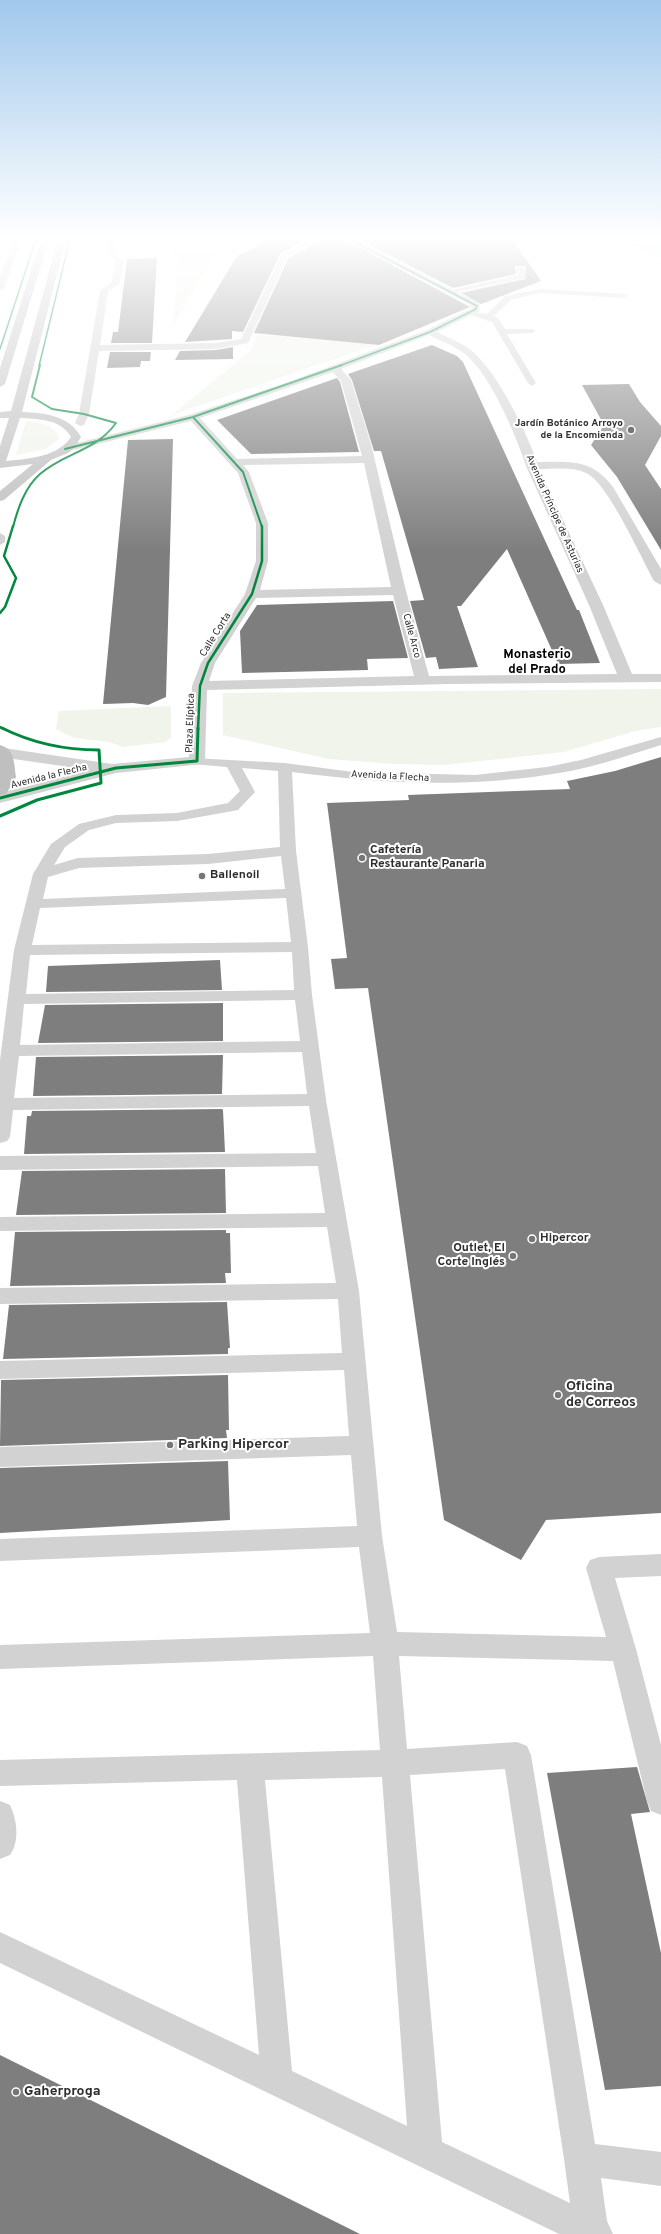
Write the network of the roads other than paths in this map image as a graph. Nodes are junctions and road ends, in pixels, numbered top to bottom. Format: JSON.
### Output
{"nodes":[{"id":1,"x":13,"y":343,"type":"edge"},
{"id":2,"x":34,"y":343,"type":"edge"},
{"id":3,"x":96,"y":343,"type":"edge"},
{"id":4,"x":232,"y":343,"type":"edge"},
{"id":5,"x":400,"y":343,"type":"edge"},
{"id":6,"x":451,"y":343,"type":"edge"},
{"id":7,"x":508,"y":343,"type":"edge"},
{"id":8,"x":95,"y":348,"type":"junction"},
{"id":9,"x":335,"y":368,"type":"junction"},
{"id":10,"x":532,"y":383,"type":"dead end"},
{"id":11,"x":0,"y":384,"type":"edge"},
{"id":12,"x":15,"y":414,"type":"junction"},
{"id":13,"x":0,"y":415,"type":"edge"},
{"id":14,"x":194,"y":417,"type":"junction"},
{"id":15,"x":64,"y":422,"type":"junction"},
{"id":16,"x":80,"y":423,"type":"junction"},
{"id":17,"x":171,"y":423,"type":"junction"},
{"id":18,"x":65,"y":449,"type":"junction"},
{"id":19,"x":54,"y":454,"type":"junction"},
{"id":20,"x":368,"y":459,"type":"junction"},
{"id":21,"x":236,"y":462,"type":"junction"},
{"id":22,"x":0,"y":464,"type":"edge"},
{"id":23,"x":532,"y":466,"type":"junction"},
{"id":24,"x":0,"y":497,"type":"edge"},
{"id":25,"x":0,"y":536,"type":"edge"},
{"id":26,"x":0,"y":542,"type":"edge"},
{"id":27,"x":661,"y":581,"type":"edge"},
{"id":28,"x":399,"y":591,"type":"junction"},
{"id":29,"x":252,"y":594,"type":"junction"},
{"id":30,"x":626,"y":678,"type":"junction"},
{"id":31,"x":661,"y":678,"type":"edge"},
{"id":32,"x":423,"y":681,"type":"junction"},
{"id":33,"x":200,"y":686,"type":"junction"},
{"id":34,"x":661,"y":741,"type":"edge"},
{"id":35,"x":2,"y":751,"type":"edge"},
{"id":36,"x":197,"y":761,"type":"junction"},
{"id":37,"x":232,"y":763,"type":"junction"},
{"id":38,"x":285,"y":767,"type":"junction"},
{"id":39,"x":116,"y":768,"type":"junction"},
{"id":40,"x":0,"y":790,"type":"edge"},
{"id":41,"x":0,"y":798,"type":"edge"},
{"id":42,"x":288,"y":850,"type":"junction"},
{"id":43,"x":41,"y":874,"type":"junction"},
{"id":44,"x":293,"y":893,"type":"junction"},
{"id":45,"x":33,"y":904,"type":"junction"},
{"id":46,"x":300,"y":947,"type":"junction"},
{"id":47,"x":22,"y":950,"type":"junction"},
{"id":48,"x":303,"y":995,"type":"junction"},
{"id":49,"x":16,"y":999,"type":"junction"},
{"id":50,"x":310,"y":1046,"type":"junction"},
{"id":51,"x":10,"y":1051,"type":"junction"},
{"id":52,"x":317,"y":1100,"type":"junction"},
{"id":53,"x":4,"y":1104,"type":"junction"},
{"id":54,"x":0,"y":1137,"type":"edge"},
{"id":55,"x":327,"y":1159,"type":"junction"},
{"id":56,"x":0,"y":1163,"type":"edge"},
{"id":57,"x":335,"y":1220,"type":"junction"},
{"id":58,"x":0,"y":1224,"type":"edge"},
{"id":59,"x":348,"y":1291,"type":"junction"},
{"id":60,"x":0,"y":1296,"type":"edge"},
{"id":61,"x":354,"y":1361,"type":"junction"},
{"id":62,"x":0,"y":1370,"type":"edge"},
{"id":63,"x":361,"y":1445,"type":"junction"},
{"id":64,"x":0,"y":1457,"type":"edge"},
{"id":65,"x":370,"y":1536,"type":"junction"},
{"id":66,"x":0,"y":1550,"type":"edge"},
{"id":67,"x":661,"y":1565,"type":"edge"},
{"id":68,"x":385,"y":1644,"type":"junction"},
{"id":69,"x":623,"y":1649,"type":"junction"},
{"id":70,"x":0,"y":1657,"type":"edge"},
{"id":71,"x":395,"y":1763,"type":"junction"},
{"id":72,"x":250,"y":1766,"type":"junction"},
{"id":73,"x":0,"y":1773,"type":"edge"},
{"id":74,"x":661,"y":1801,"type":"edge"},
{"id":75,"x":0,"y":1815,"type":"edge"},
{"id":76,"x":0,"y":1845,"type":"edge"},
{"id":77,"x":0,"y":1948,"type":"edge"},
{"id":78,"x":277,"y":2080,"type":"junction"},
{"id":79,"x":426,"y":2151,"type":"junction"},
{"id":80,"x":581,"y":2159,"type":"junction"},
{"id":81,"x":661,"y":2168,"type":"edge"},
{"id":82,"x":593,"y":2233,"type":"edge"}],
"edges":[{"from":1,"to":11,"type":"highway"},
{"from":2,"to":12,"type":"highway"},
{"from":3,"to":8,"type":"street"},
{"from":4,"to":8,"type":"street"},
{"from":5,"to":9,"type":"street"},
{"from":6,"to":23,"type":"street","name":"Avenida Príncipe de Asturias"},
{"from":7,"to":10,"type":"lane"},
{"from":8,"to":16,"type":"street"},
{"from":9,"to":14,"type":"street"},
{"from":9,"to":20,"type":"street","name":"Calle Arco"},
{"from":12,"to":13,"type":"highway"},
{"from":12,"to":15,"type":"highway"},
{"from":12,"to":22,"type":"highway"},
{"from":14,"to":17,"type":"street"},
{"from":14,"to":21,"type":"street","name":"Calle Corta"},
{"from":15,"to":16,"type":"street"},
{"from":15,"to":18,"type":"highway"},
{"from":16,"to":17,"type":"street"},
{"from":17,"to":18,"type":"street"},
{"from":18,"to":19,"type":"highway"},
{"from":19,"to":22,"type":"highway"},
{"from":19,"to":24,"type":"highway"},
{"from":20,"to":21,"type":"street"},
{"from":20,"to":28,"type":"street","name":"Calle Arco"},
{"from":21,"to":29,"type":"street","name":"Calle Corta"},
{"from":23,"to":27,"type":"street"},
{"from":23,"to":30,"type":"street","name":"Avenida Príncipe de Asturias"},
{"from":25,"to":26,"type":"lane"},
{"from":28,"to":29,"type":"street"},
{"from":28,"to":32,"type":"street","name":"Calle Arco"},
{"from":29,"to":33,"type":"street","name":"Calle Corta"},
{"from":30,"to":31,"type":"street","name":"Plaza Elíptica"},
{"from":30,"to":32,"type":"street","name":"Plaza Elíptica"},
{"from":32,"to":33,"type":"street","name":"Plaza Elíptica"},
{"from":33,"to":36,"type":"street","name":"Plaza Elíptica"},
{"from":34,"to":38,"type":"lane","name":"Avenida la Flecha"},
{"from":35,"to":39,"type":"street","name":"Avenida la Flecha"},
{"from":35,"to":40,"type":"highway"},
{"from":36,"to":37,"type":"lane","name":"Avenida la Flecha"},
{"from":36,"to":39,"type":"street","name":"Avenida la Flecha"},
{"from":37,"to":38,"type":"lane","name":"Avenida la Flecha"},
{"from":37,"to":43,"type":"lane"},
{"from":38,"to":42,"type":"lane"},
{"from":39,"to":41,"type":"street","name":"Avenida la Flecha"},
{"from":42,"to":43,"type":"lane"},
{"from":42,"to":44,"type":"lane"},
{"from":43,"to":45,"type":"lane"},
{"from":44,"to":45,"type":"lane"},
{"from":44,"to":46,"type":"lane"},
{"from":45,"to":47,"type":"lane"},
{"from":46,"to":47,"type":"lane"},
{"from":46,"to":48,"type":"lane"},
{"from":47,"to":49,"type":"lane"},
{"from":48,"to":49,"type":"lane"},
{"from":48,"to":50,"type":"lane"},
{"from":49,"to":51,"type":"lane"},
{"from":50,"to":51,"type":"lane"},
{"from":50,"to":52,"type":"lane"},
{"from":51,"to":53,"type":"lane"},
{"from":52,"to":53,"type":"lane"},
{"from":52,"to":55,"type":"lane"},
{"from":53,"to":54,"type":"lane"},
{"from":55,"to":56,"type":"lane"},
{"from":55,"to":57,"type":"lane"},
{"from":57,"to":58,"type":"lane"},
{"from":57,"to":59,"type":"lane"},
{"from":59,"to":60,"type":"lane"},
{"from":59,"to":61,"type":"lane"},
{"from":61,"to":62,"type":"lane"},
{"from":61,"to":63,"type":"lane"},
{"from":63,"to":64,"type":"lane"},
{"from":63,"to":65,"type":"lane"},
{"from":65,"to":66,"type":"lane"},
{"from":65,"to":68,"type":"lane"},
{"from":67,"to":69,"type":"lane"},
{"from":68,"to":69,"type":"lane"},
{"from":68,"to":70,"type":"lane"},
{"from":68,"to":71,"type":"lane"},
{"from":69,"to":74,"type":"lane"},
{"from":71,"to":72,"type":"lane"},
{"from":71,"to":79,"type":"lane"},
{"from":71,"to":80,"type":"lane"},
{"from":72,"to":73,"type":"lane"},
{"from":72,"to":78,"type":"lane"},
{"from":75,"to":76,"type":"lane"},
{"from":77,"to":78,"type":"lane"},
{"from":78,"to":79,"type":"lane"},
{"from":79,"to":82,"type":"lane"},
{"from":80,"to":81,"type":"lane"},
{"from":80,"to":82,"type":"lane"}]}
